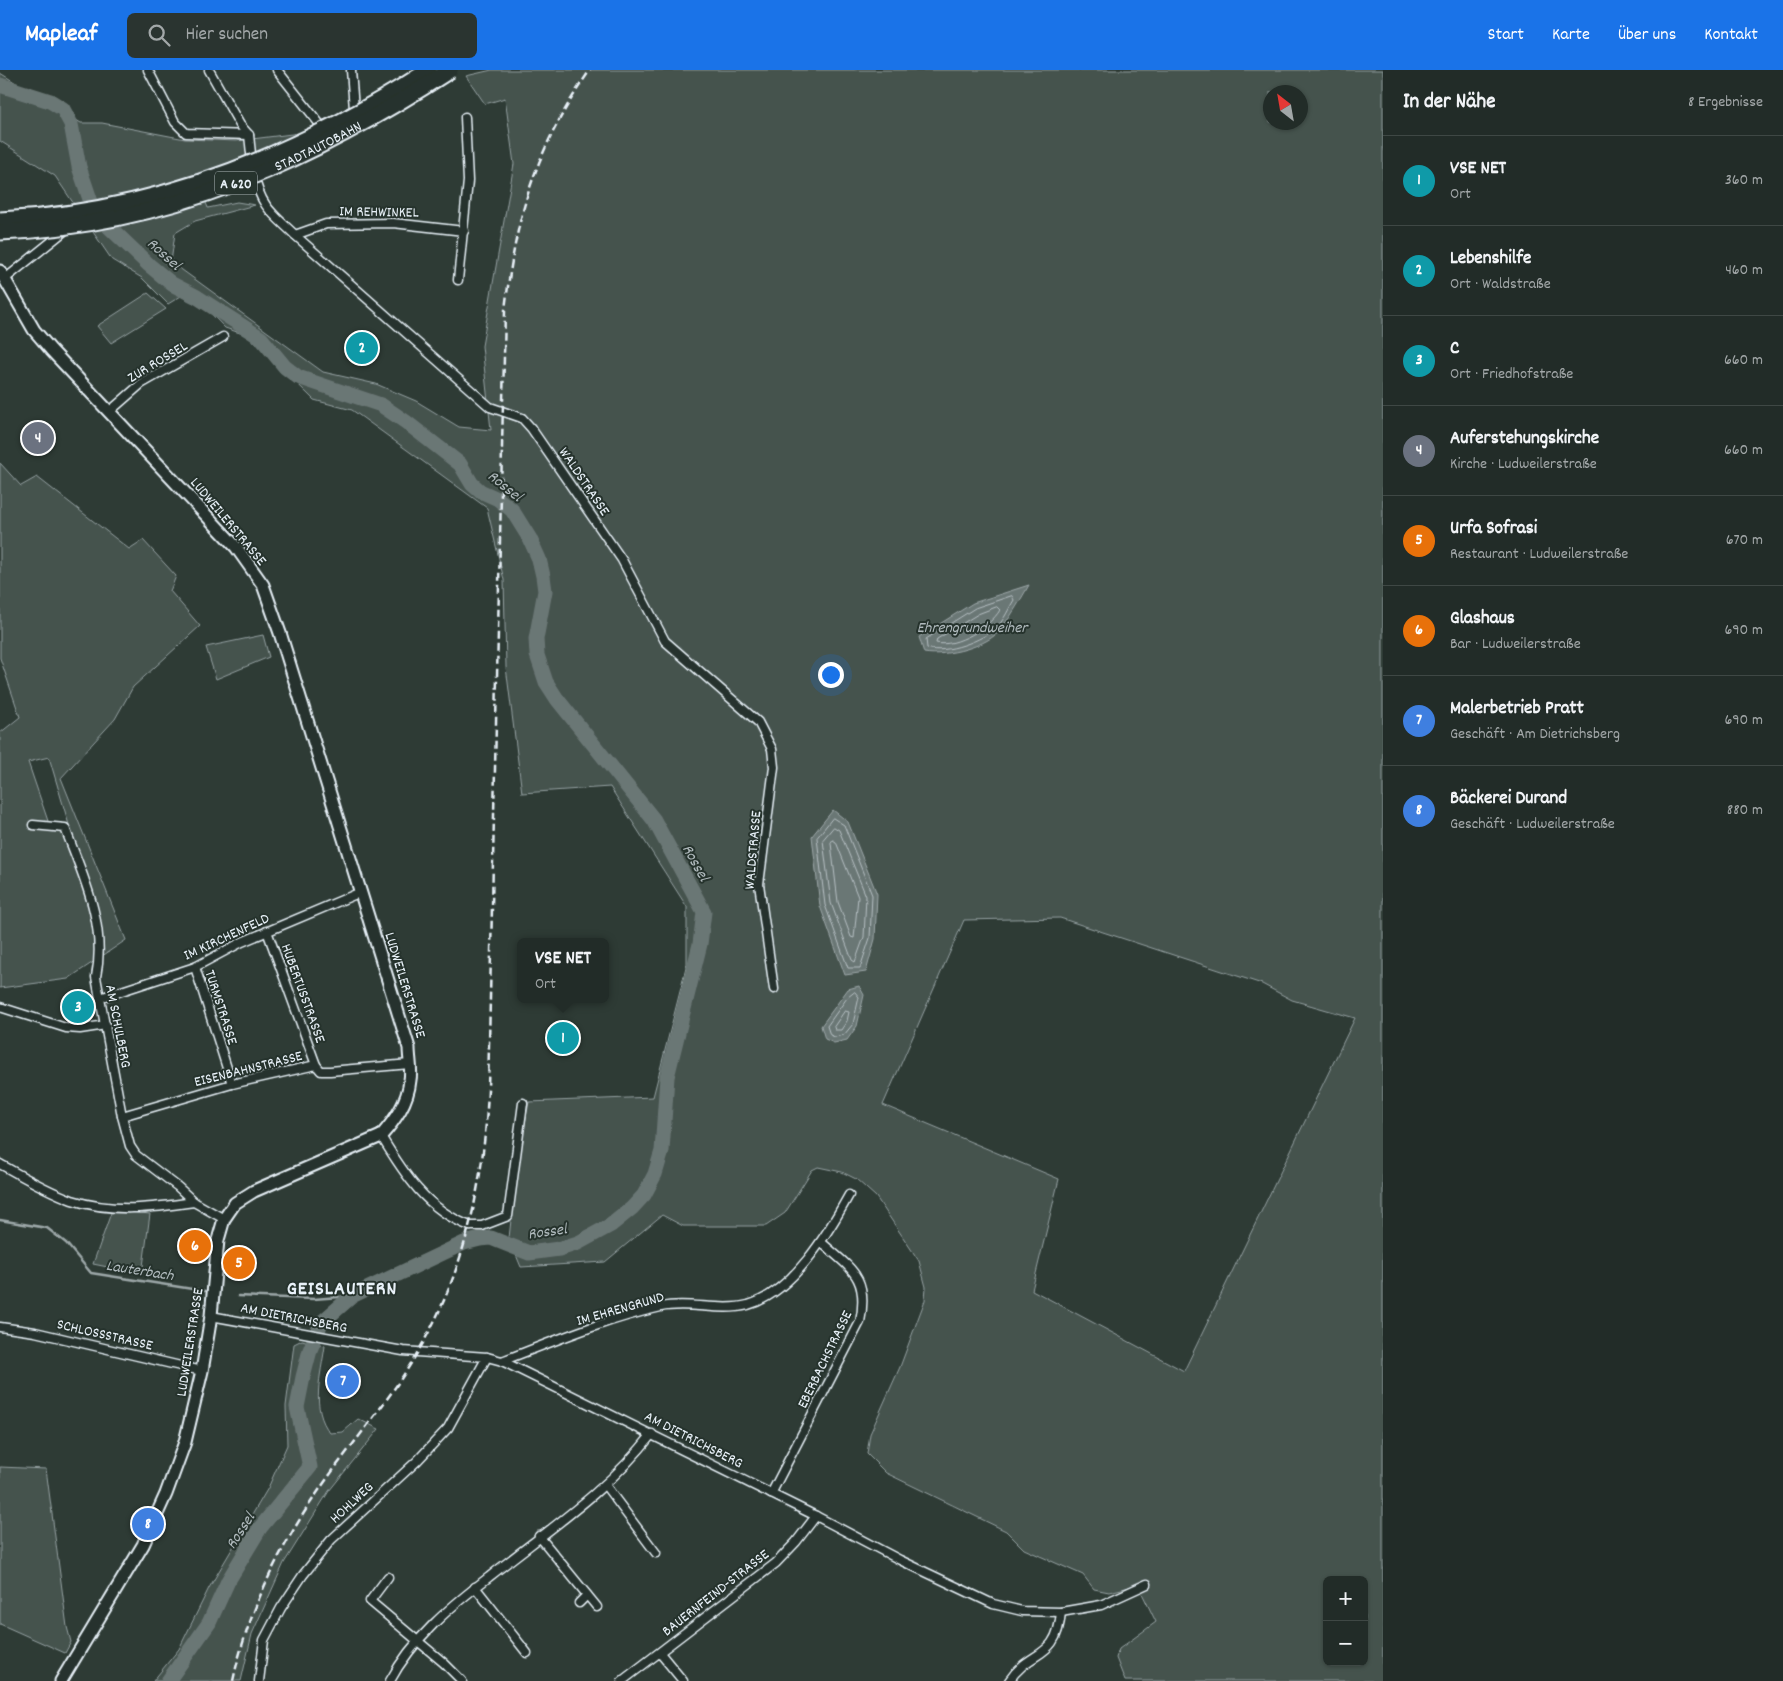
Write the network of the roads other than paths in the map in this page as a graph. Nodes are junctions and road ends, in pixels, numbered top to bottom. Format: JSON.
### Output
{"nodes":[{"id":1,"x":148,"y":70,"type":"edge"},
{"id":2,"x":209,"y":70,"type":"edge"},
{"id":3,"x":277,"y":70,"type":"edge"},
{"id":4,"x":350,"y":70,"type":"edge"},
{"id":5,"x":429,"y":70,"type":"edge"},
{"id":6,"x":450,"y":70,"type":"edge"},
{"id":7,"x":465,"y":117,"type":"dead end"},
{"id":8,"x":249,"y":135,"type":"junction"},
{"id":9,"x":79,"y":218,"type":"dead end"},
{"id":10,"x":0,"y":220,"type":"edge"},
{"id":11,"x":464,"y":230,"type":"junction"},
{"id":12,"x":0,"y":232,"type":"edge"},
{"id":13,"x":295,"y":235,"type":"junction"},
{"id":14,"x":2,"y":275,"type":"edge"},
{"id":15,"x":458,"y":280,"type":"dead end"},
{"id":16,"x":223,"y":337,"type":"dead end"},
{"id":17,"x":109,"y":412,"type":"junction"},
{"id":18,"x":33,"y":825,"type":"dead end"},
{"id":19,"x":362,"y":892,"type":"junction"},
{"id":20,"x":267,"y":931,"type":"junction"},
{"id":21,"x":195,"y":967,"type":"junction"},
{"id":22,"x":774,"y":989,"type":"dead end"},
{"id":23,"x":100,"y":998,"type":"junction"},
{"id":24,"x":0,"y":1007,"type":"edge"},
{"id":25,"x":106,"y":1025,"type":"junction"},
{"id":26,"x":316,"y":1064,"type":"junction"},
{"id":27,"x":410,"y":1064,"type":"junction"},
{"id":28,"x":232,"y":1084,"type":"junction"},
{"id":29,"x":523,"y":1103,"type":"dead end"},
{"id":30,"x":122,"y":1116,"type":"junction"},
{"id":31,"x":381,"y":1136,"type":"junction"},
{"id":32,"x":0,"y":1164,"type":"edge"},
{"id":33,"x":849,"y":1195,"type":"dead end"},
{"id":34,"x":194,"y":1202,"type":"junction"},
{"id":35,"x":224,"y":1219,"type":"junction"},
{"id":36,"x":822,"y":1243,"type":"junction"},
{"id":37,"x":211,"y":1316,"type":"junction"},
{"id":38,"x":0,"y":1327,"type":"edge"},
{"id":39,"x":487,"y":1357,"type":"junction"},
{"id":40,"x":502,"y":1361,"type":"junction"},
{"id":41,"x":202,"y":1371,"type":"junction"},
{"id":42,"x":652,"y":1434,"type":"junction"},
{"id":43,"x":605,"y":1485,"type":"junction"},
{"id":44,"x":771,"y":1494,"type":"junction"},
{"id":45,"x":816,"y":1516,"type":"junction"},
{"id":46,"x":539,"y":1536,"type":"junction"},
{"id":47,"x":656,"y":1553,"type":"dead end"},
{"id":48,"x":388,"y":1577,"type":"dead end"},
{"id":49,"x":1147,"y":1584,"type":"dead end"},
{"id":50,"x":475,"y":1587,"type":"junction"},
{"id":51,"x":587,"y":1595,"type":"junction"},
{"id":52,"x":579,"y":1603,"type":"dead end"},
{"id":53,"x":597,"y":1607,"type":"dead end"},
{"id":54,"x":1061,"y":1612,"type":"junction"},
{"id":55,"x":418,"y":1641,"type":"junction"},
{"id":56,"x":527,"y":1653,"type":"dead end"},
{"id":57,"x":660,"y":1653,"type":"junction"},
{"id":58,"x":61,"y":1681,"type":"edge"},
{"id":59,"x":259,"y":1681,"type":"edge"},
{"id":60,"x":390,"y":1681,"type":"edge"},
{"id":61,"x":462,"y":1681,"type":"edge"},
{"id":62,"x":622,"y":1681,"type":"edge"},
{"id":63,"x":683,"y":1681,"type":"edge"},
{"id":64,"x":1009,"y":1681,"type":"edge"}],
"edges":[{"from":1,"to":8,"type":"street"},
{"from":2,"to":8,"type":"street","name":"WALDSTRASSE"},
{"from":3,"to":4,"type":"street"},
{"from":5,"to":10,"type":"highway","number":"A 620","bridge":true},
{"from":6,"to":12,"type":"highway","name":"STADTAUTOBAHN","number":"A 620","bridge":true},
{"from":7,"to":11,"type":"street"},
{"from":8,"to":13,"type":"street","name":"WALDSTRASSE"},
{"from":9,"to":14,"type":"street"},
{"from":11,"to":13,"type":"street","name":"IM REHWINKEL"},
{"from":11,"to":15,"type":"street"},
{"from":13,"to":22,"type":"street","name":"WALDSTRASSE"},
{"from":14,"to":17,"type":"main road","name":"LUDWEILERSTRASSE"},
{"from":16,"to":17,"type":"street","name":"ZUR ROSSEL"},
{"from":17,"to":19,"type":"main road","name":"LUDWEILERSTRASSE"},
{"from":18,"to":23,"type":"street","name":"AM SCHULBERG"},
{"from":19,"to":20,"type":"street","name":"IM KIRCHENFELD"},
{"from":19,"to":27,"type":"main road","name":"LUDWEILERSTRASSE"},
{"from":20,"to":21,"type":"street","name":"IM KIRCHENFELD"},
{"from":20,"to":26,"type":"street","name":"HUBERTUSSTRASSE"},
{"from":21,"to":23,"type":"street","name":"IM KIRCHENFELD"},
{"from":21,"to":28,"type":"street","name":"TURMSTRASSE"},
{"from":23,"to":25,"type":"street","name":"AM SCHULBERG"},
{"from":24,"to":25,"type":"street"},
{"from":25,"to":30,"type":"street","name":"AM SCHULBERG"},
{"from":26,"to":27,"type":"street","name":"EISENBAHNSTRASSE"},
{"from":26,"to":28,"type":"street","name":"EISENBAHNSTRASSE"},
{"from":27,"to":31,"type":"main road","name":"LUDWEILERSTRASSE"},
{"from":28,"to":30,"type":"street","name":"EISENBAHNSTRASSE"},
{"from":29,"to":31,"type":"street"},
{"from":30,"to":34,"type":"street","name":"AM SCHULBERG"},
{"from":31,"to":35,"type":"main road","name":"LUDWEILERSTRASSE"},
{"from":32,"to":34,"type":"street"},
{"from":33,"to":36,"type":"street","name":"IM EHRENGRUND"},
{"from":34,"to":35,"type":"street","name":"AM SCHULBERG"},
{"from":35,"to":37,"type":"main road","name":"LUDWEILERSTRASSE"},
{"from":36,"to":40,"type":"street","name":"IM EHRENGRUND"},
{"from":36,"to":44,"type":"street","name":"EBERBACHSTRASSE"},
{"from":37,"to":39,"type":"street","name":"AM DIETRICHSBERG"},
{"from":37,"to":41,"type":"main road","name":"LUDWEILERSTRASSE"},
{"from":38,"to":41,"type":"street","name":"SCHLOSSSTRASSE"},
{"from":39,"to":40,"type":"street","name":"AM DIETRICHSBERG"},
{"from":39,"to":59,"type":"street","name":"HOHLWEG"},
{"from":40,"to":42,"type":"street","name":"AM DIETRICHSBERG"},
{"from":41,"to":58,"type":"main road","name":"LUDWEILERSTRASSE"},
{"from":42,"to":43,"type":"street"},
{"from":42,"to":44,"type":"street","name":"AM DIETRICHSBERG"},
{"from":43,"to":46,"type":"street"},
{"from":43,"to":47,"type":"street"},
{"from":44,"to":45,"type":"street","name":"AM DIETRICHSBERG"},
{"from":45,"to":54,"type":"street","name":"AM DIETRICHSBERG"},
{"from":45,"to":57,"type":"street","name":"BAUERNFEIND-STRASSE"},
{"from":46,"to":50,"type":"street"},
{"from":46,"to":51,"type":"street"},
{"from":48,"to":55,"type":"street"},
{"from":49,"to":54,"type":"street","name":"AM DIETRICHSBERG"},
{"from":50,"to":55,"type":"street"},
{"from":50,"to":56,"type":"street"},
{"from":51,"to":52,"type":"street"},
{"from":51,"to":53,"type":"street"},
{"from":54,"to":64,"type":"street"},
{"from":55,"to":60,"type":"street"},
{"from":55,"to":61,"type":"street"},
{"from":57,"to":62,"type":"street","name":"BAUERNFEIND-STRASSE"},
{"from":57,"to":63,"type":"street"}]}
